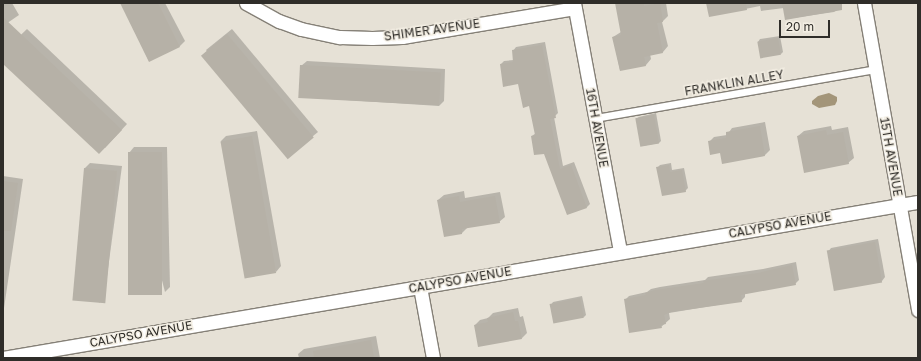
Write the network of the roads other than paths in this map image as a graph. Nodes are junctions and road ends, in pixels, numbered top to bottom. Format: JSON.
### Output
{"nodes":[{"id":1,"x":246,"y":3,"type":"edge"},
{"id":2,"x":864,"y":3,"type":"edge"},
{"id":3,"x":575,"y":6,"type":"edge"},
{"id":4,"x":876,"y":69,"type":"junction"},
{"id":5,"x":595,"y":118,"type":"junction"},
{"id":6,"x":918,"y":202,"type":"edge"},
{"id":7,"x":900,"y":205,"type":"junction"},
{"id":8,"x":620,"y":252,"type":"junction"},
{"id":9,"x":420,"y":287,"type":"junction"},
{"id":10,"x":918,"y":310,"type":"edge"},
{"id":11,"x":3,"y":358,"type":"edge"},
{"id":12,"x":433,"y":358,"type":"edge"}],
"edges":[{"from":1,"to":3,"type":"street","name":"SHIMER AVENUE"},
{"from":2,"to":4,"type":"street","name":"15TH AVENUE"},
{"from":3,"to":5,"type":"street","name":"16TH AVENUE"},
{"from":4,"to":5,"type":"lane","name":"FRANKLIN ALLEY"},
{"from":4,"to":7,"type":"street","name":"15TH AVENUE"},
{"from":5,"to":8,"type":"street","name":"16TH AVENUE"},
{"from":6,"to":7,"type":"street","name":"CALYPSO AVENUE"},
{"from":7,"to":8,"type":"street","name":"CALYPSO AVENUE"},
{"from":7,"to":10,"type":"street","name":"15TH AVENUE"},
{"from":8,"to":9,"type":"street","name":"CALYPSO AVENUE"},
{"from":9,"to":11,"type":"street","name":"CALYPSO AVENUE"},
{"from":9,"to":12,"type":"street"}]}
